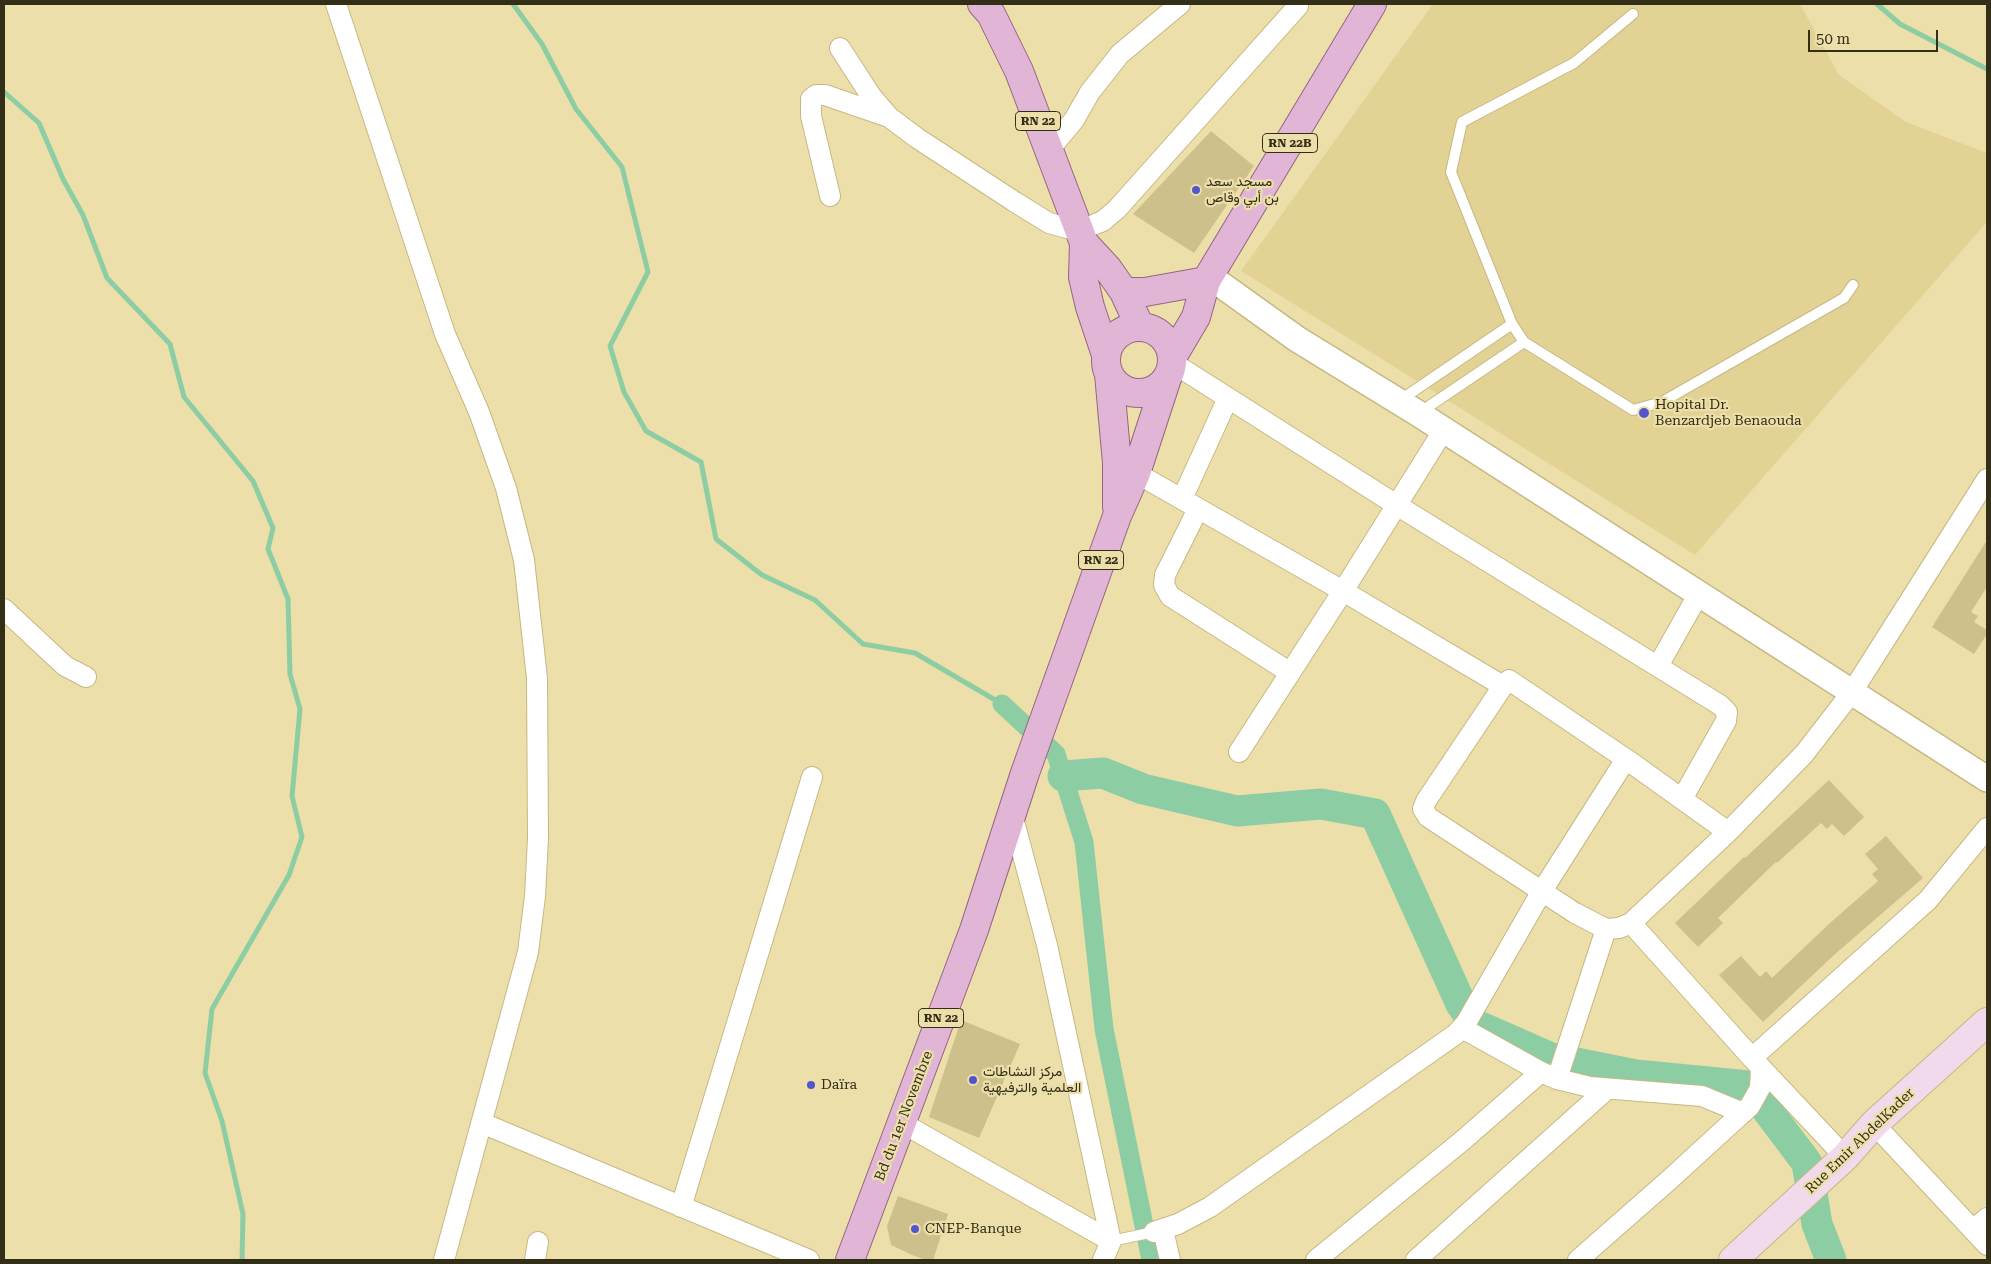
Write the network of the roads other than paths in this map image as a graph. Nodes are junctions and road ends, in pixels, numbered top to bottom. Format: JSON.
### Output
{"nodes":[{"id":1,"x":336,"y":4,"type":"edge"},
{"id":2,"x":982,"y":4,"type":"edge"},
{"id":3,"x":1180,"y":4,"type":"edge"},
{"id":4,"x":1372,"y":4,"type":"edge"},
{"id":5,"x":1298,"y":6,"type":"dead end"},
{"id":6,"x":1633,"y":14,"type":"dead end"},
{"id":7,"x":840,"y":48,"type":"dead end"},
{"id":8,"x":889,"y":117,"type":"junction"},
{"id":9,"x":1048,"y":150,"type":"junction"},
{"id":10,"x":830,"y":196,"type":"dead end"},
{"id":11,"x":1081,"y":237,"type":"junction"},
{"id":12,"x":1208,"y":279,"type":"junction"},
{"id":13,"x":1853,"y":285,"type":"dead end"},
{"id":14,"x":1124,"y":292,"type":"junction"},
{"id":15,"x":1512,"y":324,"type":"junction"},
{"id":16,"x":1142,"y":326,"type":"junction"},
{"id":17,"x":1524,"y":342,"type":"junction"},
{"id":18,"x":1108,"y":364,"type":"junction"},
{"id":19,"x":1171,"y":366,"type":"junction"},
{"id":20,"x":1228,"y":398,"type":"junction"},
{"id":21,"x":1408,"y":408,"type":"junction"},
{"id":22,"x":1443,"y":430,"type":"junction"},
{"id":23,"x":1136,"y":474,"type":"junction"},
{"id":24,"x":1987,"y":479,"type":"edge"},
{"id":25,"x":1190,"y":504,"type":"junction"},
{"id":26,"x":1395,"y":504,"type":"junction"},
{"id":27,"x":1117,"y":516,"type":"junction"},
{"id":28,"x":1343,"y":591,"type":"junction"},
{"id":29,"x":1698,"y":594,"type":"junction"},
{"id":30,"x":4,"y":609,"type":"edge"},
{"id":31,"x":1658,"y":666,"type":"junction"},
{"id":32,"x":1289,"y":672,"type":"junction"},
{"id":33,"x":86,"y":678,"type":"dead end"},
{"id":34,"x":1503,"y":686,"type":"junction"},
{"id":35,"x":1852,"y":692,"type":"junction"},
{"id":36,"x":1239,"y":752,"type":"dead end"},
{"id":37,"x":1626,"y":758,"type":"junction"},
{"id":38,"x":812,"y":776,"type":"dead end"},
{"id":39,"x":1987,"y":778,"type":"edge"},
{"id":40,"x":1682,"y":799,"type":"junction"},
{"id":41,"x":1012,"y":814,"type":"junction"},
{"id":42,"x":1987,"y":828,"type":"edge"},
{"id":43,"x":1728,"y":832,"type":"junction"},
{"id":44,"x":1542,"y":891,"type":"junction"},
{"id":45,"x":1631,"y":923,"type":"junction"},
{"id":46,"x":1606,"y":929,"type":"junction"},
{"id":47,"x":1466,"y":1020,"type":"junction"},
{"id":48,"x":1987,"y":1022,"type":"edge"},
{"id":49,"x":1556,"y":1068,"type":"junction"},
{"id":50,"x":1758,"y":1068,"type":"junction"},
{"id":51,"x":1607,"y":1089,"type":"junction"},
{"id":52,"x":1747,"y":1110,"type":"junction"},
{"id":53,"x":482,"y":1123,"type":"junction"},
{"id":54,"x":902,"y":1123,"type":"junction"},
{"id":55,"x":1874,"y":1124,"type":"junction"},
{"id":56,"x":1845,"y":1157,"type":"junction"},
{"id":57,"x":682,"y":1207,"type":"junction"},
{"id":58,"x":1980,"y":1224,"type":"edge"},
{"id":59,"x":1158,"y":1231,"type":"junction"},
{"id":60,"x":1111,"y":1240,"type":"junction"},
{"id":61,"x":1987,"y":1245,"type":"edge"},
{"id":62,"x":444,"y":1260,"type":"edge"},
{"id":63,"x":809,"y":1260,"type":"edge"},
{"id":64,"x":850,"y":1260,"type":"edge"},
{"id":65,"x":1103,"y":1260,"type":"edge"},
{"id":66,"x":1170,"y":1260,"type":"edge"},
{"id":67,"x":1316,"y":1260,"type":"edge"},
{"id":68,"x":1416,"y":1260,"type":"edge"},
{"id":69,"x":1578,"y":1260,"type":"edge"},
{"id":70,"x":1732,"y":1260,"type":"edge"}],
"edges":[{"from":1,"to":53,"type":"street"},
{"from":2,"to":9,"type":"main road","number":"RN 22"},
{"from":3,"to":9,"type":"street"},
{"from":4,"to":12,"type":"main road","number":"RN 22B"},
{"from":5,"to":11,"type":"street"},
{"from":6,"to":15,"type":"lane"},
{"from":7,"to":8,"type":"street"},
{"from":8,"to":10,"type":"street"},
{"from":8,"to":11,"type":"street"},
{"from":9,"to":11,"type":"main road","number":"RN 22"},
{"from":11,"to":14,"type":"main road","number":"RN 22"},
{"from":11,"to":18,"type":"main road","number":"RN 22"},
{"from":12,"to":14,"type":"main road"},
{"from":12,"to":16,"type":"main road"},
{"from":12,"to":19,"type":"main road","number":"RN 22B"},
{"from":12,"to":21,"type":"street"},
{"from":13,"to":17,"type":"lane"},
{"from":14,"to":16,"type":"main road","number":"RN 22"},
{"from":15,"to":17,"type":"lane"},
{"from":15,"to":21,"type":"lane"},
{"from":16,"to":18,"type":"main road"},
{"from":16,"to":19,"type":"main road"},
{"from":17,"to":21,"type":"lane"},
{"from":18,"to":19,"type":"main road"},
{"from":18,"to":27,"type":"main road","number":"RN 22"},
{"from":19,"to":20,"type":"street"},
{"from":19,"to":23,"type":"main road","number":"RN 22"},
{"from":20,"to":25,"type":"street"},
{"from":20,"to":26,"type":"street"},
{"from":21,"to":22,"type":"street"},
{"from":22,"to":26,"type":"street"},
{"from":22,"to":29,"type":"street"},
{"from":23,"to":25,"type":"street"},
{"from":23,"to":27,"type":"main road","number":"RN 22"},
{"from":24,"to":35,"type":"street"},
{"from":25,"to":28,"type":"street"},
{"from":25,"to":32,"type":"street"},
{"from":26,"to":28,"type":"street"},
{"from":26,"to":31,"type":"street"},
{"from":27,"to":41,"type":"main road","name":"Bd du 1er Novembre","number":"RN 22"},
{"from":28,"to":32,"type":"street"},
{"from":28,"to":34,"type":"street"},
{"from":29,"to":31,"type":"street"},
{"from":29,"to":35,"type":"street"},
{"from":30,"to":33,"type":"street"},
{"from":31,"to":40,"type":"street"},
{"from":32,"to":36,"type":"street"},
{"from":34,"to":37,"type":"street"},
{"from":34,"to":44,"type":"street"},
{"from":35,"to":39,"type":"street"},
{"from":35,"to":43,"type":"street"},
{"from":37,"to":40,"type":"street"},
{"from":37,"to":44,"type":"street"},
{"from":38,"to":57,"type":"street"},
{"from":40,"to":43,"type":"street"},
{"from":41,"to":54,"type":"main road","name":"Bd du 1er Novembre","number":"RN 22"},
{"from":41,"to":60,"type":"street"},
{"from":42,"to":50,"type":"street"},
{"from":43,"to":45,"type":"street"},
{"from":44,"to":46,"type":"street"},
{"from":44,"to":47,"type":"street"},
{"from":45,"to":46,"type":"street"},
{"from":45,"to":50,"type":"street"},
{"from":46,"to":49,"type":"street"},
{"from":47,"to":49,"type":"street"},
{"from":47,"to":59,"type":"street"},
{"from":48,"to":55,"type":"main road","name":"Rue Emir AbdelKader"},
{"from":49,"to":51,"type":"street"},
{"from":49,"to":67,"type":"street"},
{"from":50,"to":52,"type":"street"},
{"from":50,"to":56,"type":"street"},
{"from":51,"to":52,"type":"street"},
{"from":51,"to":68,"type":"street"},
{"from":52,"to":69,"type":"street"},
{"from":53,"to":57,"type":"street"},
{"from":53,"to":62,"type":"street"},
{"from":54,"to":60,"type":"street"},
{"from":54,"to":64,"type":"main road","name":"Bd du 1er Novembre","number":"RN 22"},
{"from":55,"to":56,"type":"main road","name":"Rue Emir AbdelKader"},
{"from":55,"to":58,"type":"street"},
{"from":56,"to":70,"type":"main road","name":"Rue Emir AbdelKader"},
{"from":57,"to":63,"type":"street"},
{"from":58,"to":61,"type":"street"},
{"from":59,"to":60,"type":"lane"},
{"from":59,"to":66,"type":"street"},
{"from":60,"to":65,"type":"street"}]}
